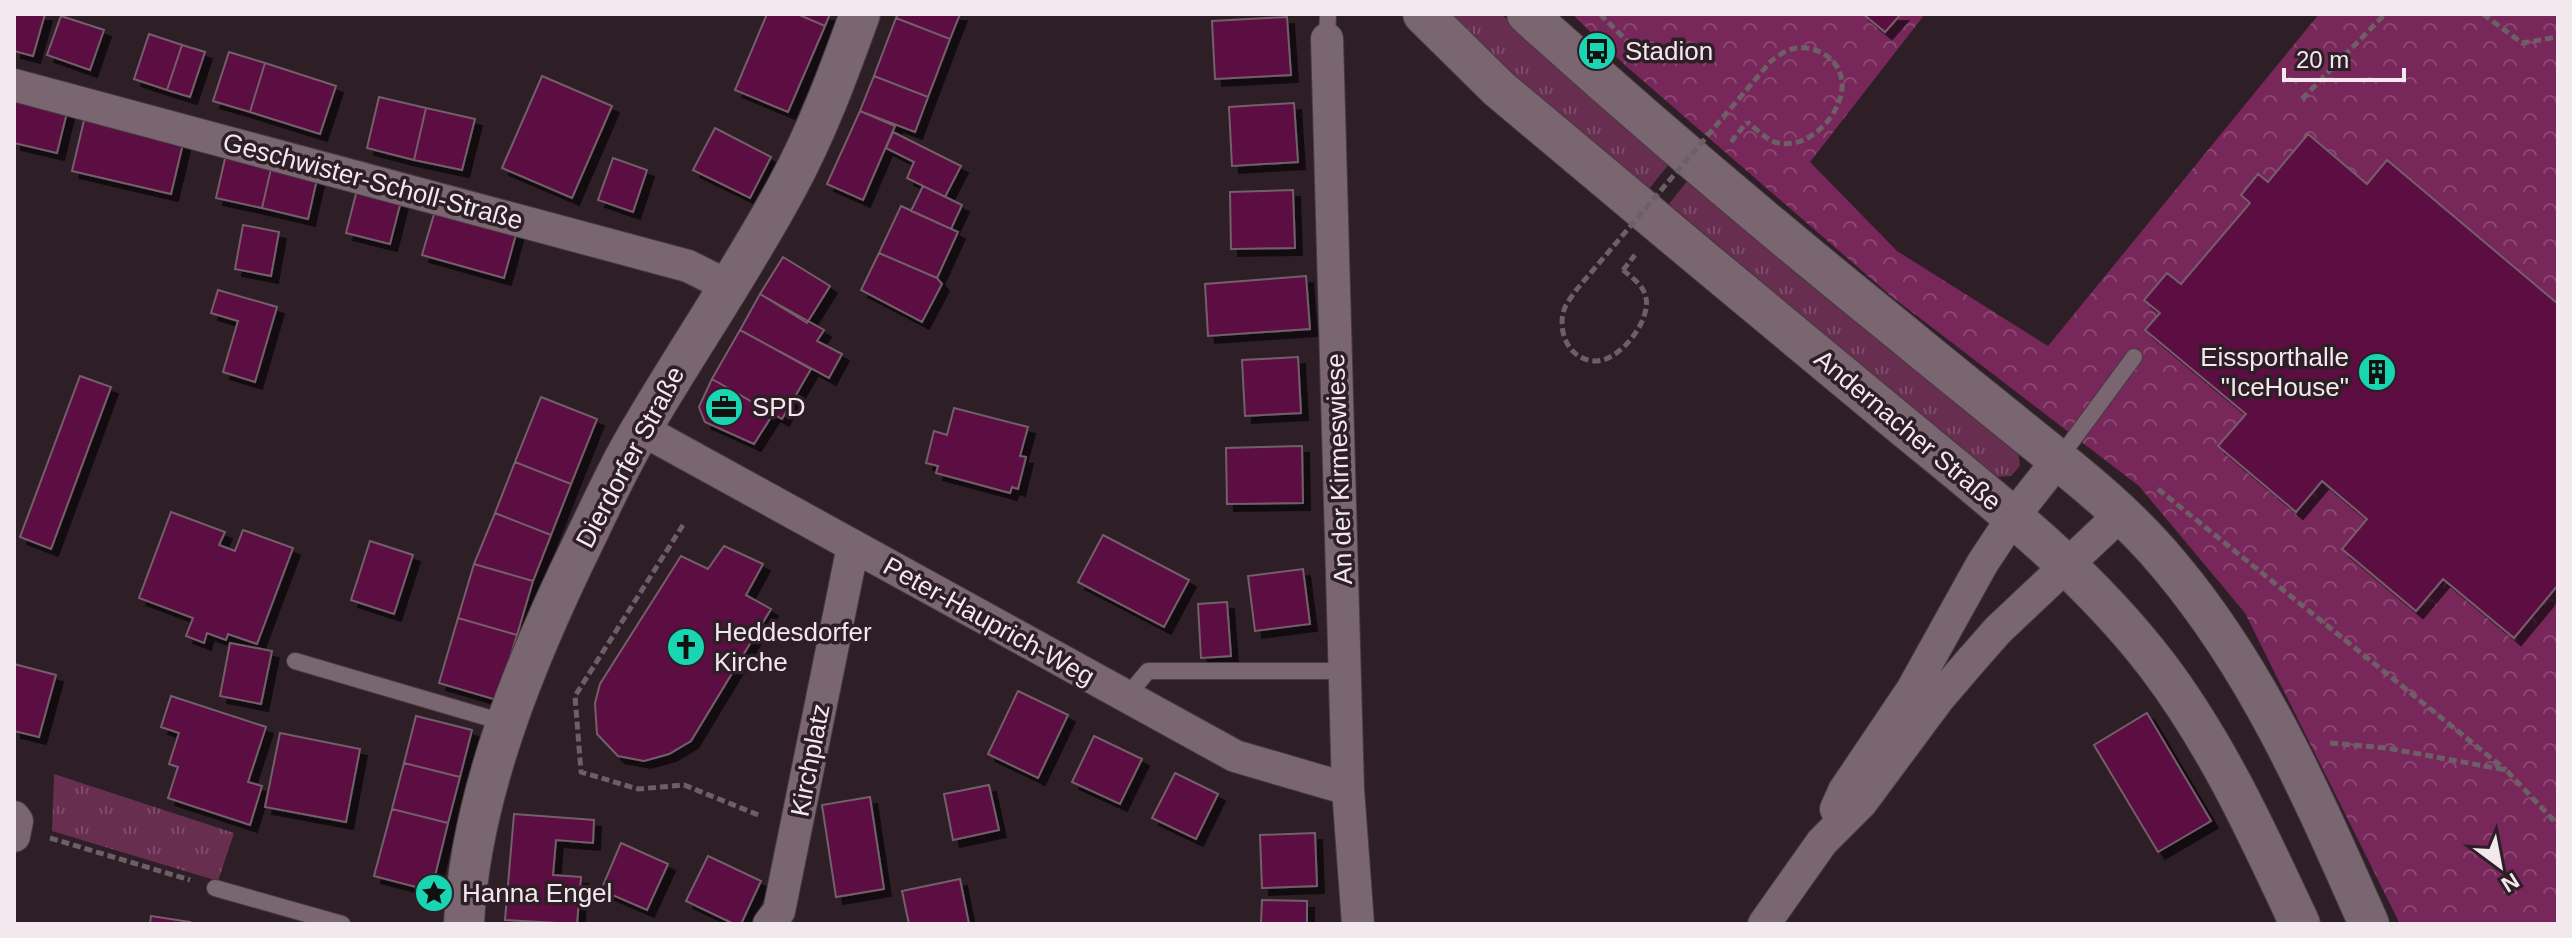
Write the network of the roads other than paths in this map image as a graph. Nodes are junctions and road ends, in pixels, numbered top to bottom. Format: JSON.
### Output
{"nodes":[{"id":1,"x":860,"y":14,"type":"edge"},
{"id":2,"x":1423,"y":14,"type":"edge"},
{"id":3,"x":1527,"y":14,"type":"edge"},
{"id":4,"x":1328,"y":26,"type":"edge"},
{"id":5,"x":14,"y":85,"type":"edge"},
{"id":6,"x":728,"y":286,"type":"junction"},
{"id":7,"x":2134,"y":357,"type":"dead end"},
{"id":8,"x":641,"y":429,"type":"junction"},
{"id":9,"x":2058,"y":460,"type":"junction"},
{"id":10,"x":2121,"y":514,"type":"junction"},
{"id":11,"x":2013,"y":517,"type":"junction"},
{"id":12,"x":853,"y":546,"type":"junction"},
{"id":13,"x":2067,"y":566,"type":"junction"},
{"id":14,"x":295,"y":661,"type":"dead end"},
{"id":15,"x":1344,"y":671,"type":"junction"},
{"id":16,"x":1127,"y":696,"type":"junction"},
{"id":17,"x":508,"y":724,"type":"junction"},
{"id":18,"x":1348,"y":789,"type":"junction"},
{"id":19,"x":1822,"y":842,"type":"junction"},
{"id":20,"x":215,"y":888,"type":"road end"},
{"id":21,"x":342,"y":924,"type":"edge"},
{"id":22,"x":464,"y":924,"type":"edge"},
{"id":23,"x":769,"y":924,"type":"edge"},
{"id":24,"x":1358,"y":924,"type":"edge"},
{"id":25,"x":1764,"y":924,"type":"edge"},
{"id":26,"x":2300,"y":924,"type":"edge"},
{"id":27,"x":2369,"y":924,"type":"edge"}],
"edges":[{"from":1,"to":6,"type":"street","name":"Dierdorfer Straße"},
{"from":2,"to":11,"type":"street","name":"Andernacher Straße"},
{"from":3,"to":9,"type":"street"},
{"from":4,"to":15,"type":"street","name":"An der Kirmeswiese"},
{"from":5,"to":6,"type":"street","name":"Geschwister-Scholl-Straße"},
{"from":6,"to":8,"type":"street","name":"Dierdorfer Straße"},
{"from":7,"to":9,"type":"lane"},
{"from":8,"to":12,"type":"street","name":"Peter-Hauprich-Weg"},
{"from":8,"to":17,"type":"street","name":"Dierdorfer Straße"},
{"from":9,"to":10,"type":"street"},
{"from":9,"to":11,"type":"street"},
{"from":10,"to":13,"type":"street"},
{"from":10,"to":27,"type":"street"},
{"from":11,"to":13,"type":"street","name":"Andernacher Straße"},
{"from":11,"to":19,"type":"street"},
{"from":12,"to":16,"type":"street","name":"Peter-Hauprich-Weg"},
{"from":12,"to":23,"type":"street","name":"Kirchplatz"},
{"from":13,"to":19,"type":"street"},
{"from":13,"to":26,"type":"street","name":"Andernacher Straße"},
{"from":14,"to":17,"type":"lane"},
{"from":15,"to":16,"type":"lane"},
{"from":15,"to":18,"type":"street","name":"An der Kirmeswiese"},
{"from":16,"to":18,"type":"street","name":"Peter-Hauprich-Weg"},
{"from":17,"to":22,"type":"street","name":"Dierdorfer Straße"},
{"from":18,"to":24,"type":"street","name":"An der Kirmeswiese"},
{"from":19,"to":25,"type":"street"},
{"from":20,"to":21,"type":"lane"}]}
